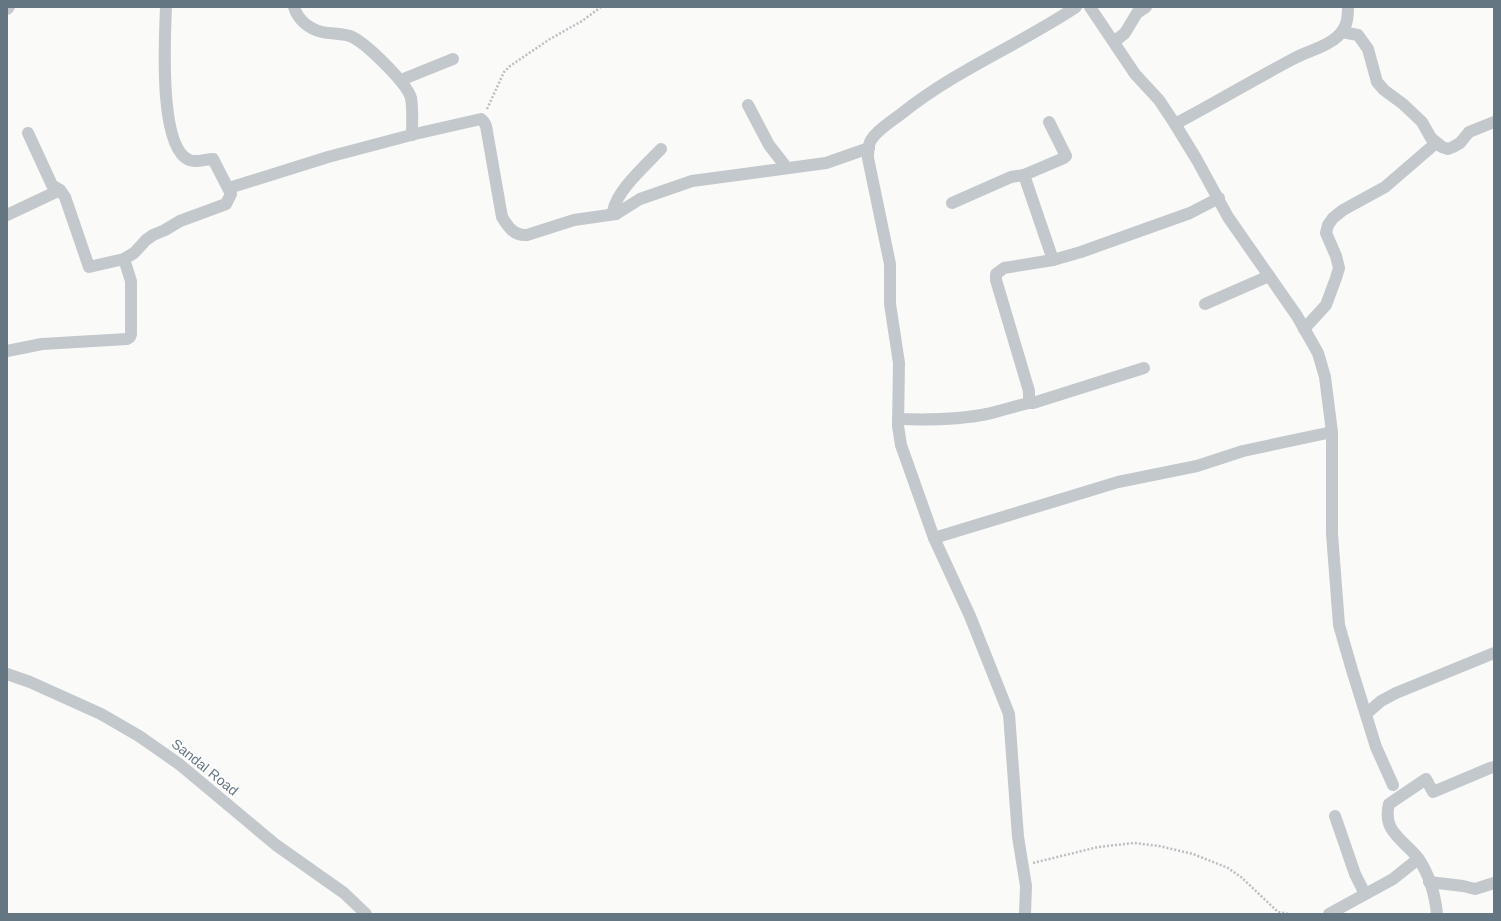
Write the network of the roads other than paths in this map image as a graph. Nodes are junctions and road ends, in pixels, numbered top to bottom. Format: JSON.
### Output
{"nodes":[{"id":1,"x":166,"y":7,"type":"edge"},
{"id":2,"x":294,"y":7,"type":"edge"},
{"id":3,"x":1076,"y":7,"type":"edge"},
{"id":4,"x":1090,"y":7,"type":"edge"},
{"id":5,"x":1146,"y":7,"type":"edge"},
{"id":6,"x":1348,"y":7,"type":"edge"},
{"id":7,"x":1342,"y":32,"type":"junction"},
{"id":8,"x":1114,"y":42,"type":"junction"},
{"id":9,"x":453,"y":59,"type":"dead end"},
{"id":10,"x":401,"y":80,"type":"junction"},
{"id":11,"x":748,"y":105,"type":"dead end"},
{"id":12,"x":1049,"y":122,"type":"dead end"},
{"id":13,"x":1494,"y":122,"type":"edge"},
{"id":14,"x":1175,"y":124,"type":"junction"},
{"id":15,"x":28,"y":133,"type":"dead end"},
{"id":16,"x":412,"y":135,"type":"junction"},
{"id":17,"x":1436,"y":144,"type":"junction"},
{"id":18,"x":869,"y":148,"type":"junction"},
{"id":19,"x":661,"y":149,"type":"dead end"},
{"id":20,"x":787,"y":168,"type":"junction"},
{"id":21,"x":1024,"y":175,"type":"junction"},
{"id":22,"x":229,"y":188,"type":"junction"},
{"id":23,"x":60,"y":190,"type":"junction"},
{"id":24,"x":1219,"y":198,"type":"junction"},
{"id":25,"x":952,"y":203,"type":"dead end"},
{"id":26,"x":616,"y":214,"type":"junction"},
{"id":27,"x":7,"y":215,"type":"edge"},
{"id":28,"x":124,"y":259,"type":"junction"},
{"id":29,"x":1053,"y":260,"type":"junction"},
{"id":30,"x":1269,"y":276,"type":"junction"},
{"id":31,"x":1205,"y":304,"type":"dead end"},
{"id":32,"x":1304,"y":328,"type":"junction"},
{"id":33,"x":7,"y":351,"type":"edge"},
{"id":34,"x":1144,"y":368,"type":"dead end"},
{"id":35,"x":1029,"y":403,"type":"junction"},
{"id":36,"x":898,"y":419,"type":"junction"},
{"id":37,"x":1332,"y":432,"type":"junction"},
{"id":38,"x":934,"y":538,"type":"junction"},
{"id":39,"x":1494,"y":653,"type":"edge"},
{"id":40,"x":7,"y":674,"type":"edge"},
{"id":41,"x":1366,"y":714,"type":"junction"},
{"id":42,"x":1494,"y":767,"type":"edge"},
{"id":43,"x":1393,"y":785,"type":"dead end"},
{"id":44,"x":1335,"y":816,"type":"dead end"},
{"id":45,"x":1418,"y":859,"type":"junction"},
{"id":46,"x":1429,"y":882,"type":"junction"},
{"id":47,"x":1494,"y":883,"type":"edge"},
{"id":48,"x":1365,"y":894,"type":"junction"},
{"id":49,"x":366,"y":914,"type":"edge"},
{"id":50,"x":1026,"y":914,"type":"edge"},
{"id":51,"x":1329,"y":914,"type":"edge"},
{"id":52,"x":1437,"y":914,"type":"edge"}],
"edges":[{"from":1,"to":22,"type":"street"},
{"from":2,"to":10,"type":"street"},
{"from":3,"to":18,"type":"street"},
{"from":4,"to":8,"type":"street"},
{"from":5,"to":8,"type":"street"},
{"from":6,"to":7,"type":"street"},
{"from":7,"to":14,"type":"street"},
{"from":7,"to":17,"type":"street"},
{"from":8,"to":14,"type":"street"},
{"from":9,"to":10,"type":"street"},
{"from":10,"to":16,"type":"street"},
{"from":11,"to":20,"type":"street"},
{"from":12,"to":21,"type":"street"},
{"from":13,"to":17,"type":"street"},
{"from":14,"to":24,"type":"street"},
{"from":15,"to":23,"type":"street"},
{"from":16,"to":22,"type":"street"},
{"from":16,"to":26,"type":"street"},
{"from":17,"to":32,"type":"street"},
{"from":18,"to":20,"type":"street"},
{"from":18,"to":36,"type":"street"},
{"from":19,"to":26,"type":"street"},
{"from":20,"to":26,"type":"street"},
{"from":21,"to":25,"type":"street"},
{"from":21,"to":29,"type":"street"},
{"from":22,"to":28,"type":"street"},
{"from":23,"to":27,"type":"street"},
{"from":23,"to":28,"type":"street"},
{"from":24,"to":29,"type":"street"},
{"from":24,"to":30,"type":"street"},
{"from":28,"to":33,"type":"street"},
{"from":29,"to":35,"type":"street"},
{"from":30,"to":31,"type":"street"},
{"from":30,"to":32,"type":"street"},
{"from":32,"to":37,"type":"street"},
{"from":34,"to":35,"type":"street"},
{"from":35,"to":36,"type":"street"},
{"from":36,"to":38,"type":"street"},
{"from":37,"to":38,"type":"street"},
{"from":37,"to":41,"type":"street"},
{"from":38,"to":50,"type":"street"},
{"from":39,"to":41,"type":"street"},
{"from":40,"to":49,"type":"street","name":"Sandal Road"},
{"from":41,"to":43,"type":"street"},
{"from":42,"to":45,"type":"street"},
{"from":44,"to":48,"type":"street"},
{"from":45,"to":46,"type":"street"},
{"from":45,"to":48,"type":"street"},
{"from":46,"to":47,"type":"street"},
{"from":46,"to":52,"type":"street"},
{"from":48,"to":51,"type":"street"}]}
